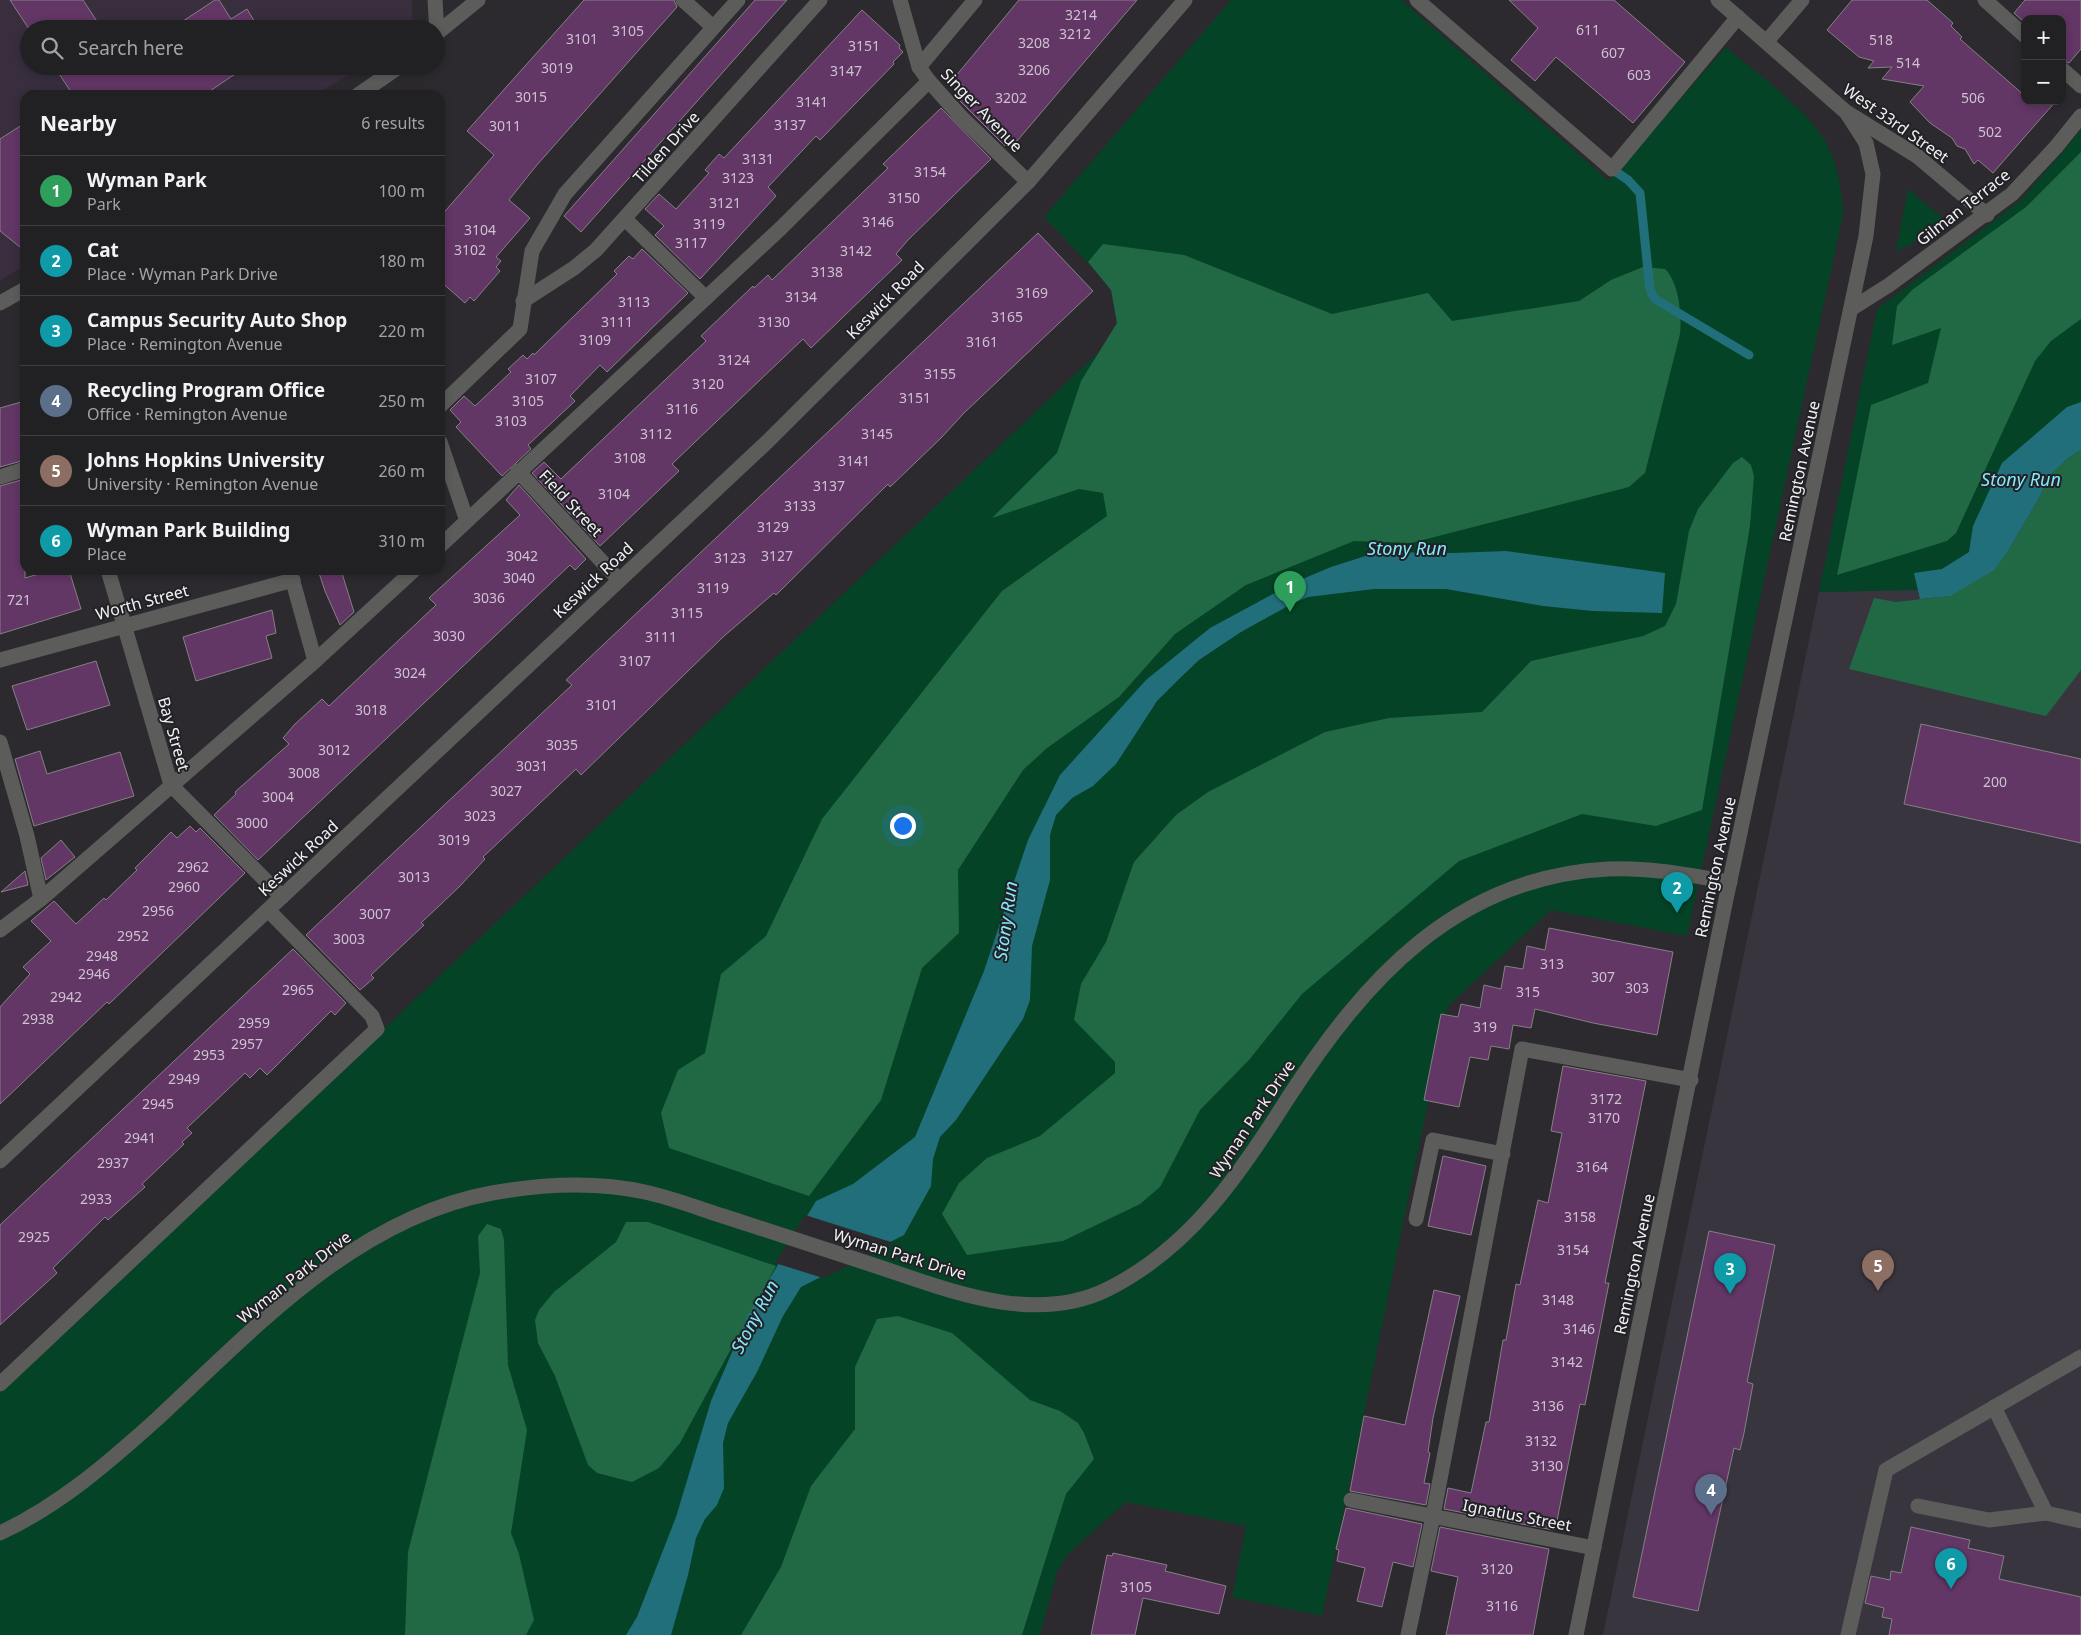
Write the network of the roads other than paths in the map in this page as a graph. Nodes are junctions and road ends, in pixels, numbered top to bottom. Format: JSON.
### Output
{"nodes":[{"id":1,"x":435,"y":0,"type":"edge"},
{"id":2,"x":478,"y":0,"type":"edge"},
{"id":3,"x":682,"y":0,"type":"edge"},
{"id":4,"x":738,"y":0,"type":"edge"},
{"id":5,"x":820,"y":0,"type":"edge"},
{"id":6,"x":900,"y":0,"type":"edge"},
{"id":7,"x":975,"y":0,"type":"edge"},
{"id":8,"x":1185,"y":0,"type":"edge"},
{"id":9,"x":1417,"y":0,"type":"edge"},
{"id":10,"x":1718,"y":0,"type":"edge"},
{"id":11,"x":1802,"y":0,"type":"edge"},
{"id":12,"x":1992,"y":2,"type":"edge"},
{"id":13,"x":1738,"y":18,"type":"junction"},
{"id":14,"x":436,"y":20,"type":"edge"},
{"id":15,"x":713,"y":26,"type":"junction"},
{"id":16,"x":445,"y":27,"type":"edge"},
{"id":17,"x":2021,"y":32,"type":"edge"},
{"id":18,"x":1767,"y":41,"type":"junction"},
{"id":19,"x":919,"y":67,"type":"junction"},
{"id":20,"x":2066,"y":73,"type":"edge"},
{"id":21,"x":387,"y":75,"type":"edge"},
{"id":22,"x":929,"y":81,"type":"junction"},
{"id":23,"x":2081,"y":86,"type":"edge"},
{"id":24,"x":365,"y":90,"type":"edge"},
{"id":25,"x":1846,"y":112,"type":"junction"},
{"id":26,"x":2081,"y":116,"type":"edge"},
{"id":27,"x":1028,"y":182,"type":"junction"},
{"id":28,"x":1986,"y":215,"type":"junction"},
{"id":29,"x":625,"y":219,"type":"junction"},
{"id":30,"x":20,"y":292,"type":"edge"},
{"id":31,"x":706,"y":298,"type":"junction"},
{"id":32,"x":523,"y":301,"type":"junction"},
{"id":33,"x":0,"y":303,"type":"edge"},
{"id":34,"x":1850,"y":309,"type":"junction"},
{"id":35,"x":445,"y":401,"type":"edge"},
{"id":36,"x":445,"y":457,"type":"edge"},
{"id":37,"x":20,"y":471,"type":"edge"},
{"id":38,"x":518,"y":471,"type":"junction"},
{"id":39,"x":0,"y":477,"type":"edge"},
{"id":40,"x":465,"y":516,"type":"dead end"},
{"id":41,"x":445,"y":541,"type":"edge"},
{"id":42,"x":110,"y":575,"type":"edge"},
{"id":43,"x":292,"y":575,"type":"edge"},
{"id":44,"x":409,"y":575,"type":"edge"},
{"id":45,"x":619,"y":580,"type":"junction"},
{"id":46,"x":125,"y":624,"type":"junction"},
{"id":47,"x":0,"y":660,"type":"edge"},
{"id":48,"x":315,"y":661,"type":"junction"},
{"id":49,"x":0,"y":742,"type":"edge"},
{"id":50,"x":171,"y":786,"type":"junction"},
{"id":51,"x":1730,"y":882,"type":"junction"},
{"id":52,"x":282,"y":897,"type":"junction"},
{"id":53,"x":41,"y":899,"type":"junction"},
{"id":54,"x":268,"y":910,"type":"junction"},
{"id":55,"x":0,"y":930,"type":"edge"},
{"id":56,"x":1690,"y":1080,"type":"junction"},
{"id":57,"x":1503,"y":1154,"type":"junction"},
{"id":58,"x":0,"y":1161,"type":"edge"},
{"id":59,"x":1416,"y":1218,"type":"dead end"},
{"id":60,"x":2081,"y":1357,"type":"edge"},
{"id":61,"x":0,"y":1384,"type":"edge"},
{"id":62,"x":1994,"y":1407,"type":"junction"},
{"id":63,"x":1351,"y":1500,"type":"dead end"},
{"id":64,"x":1918,"y":1506,"type":"dead end"},
{"id":65,"x":2046,"y":1513,"type":"junction"},
{"id":66,"x":1433,"y":1516,"type":"junction"},
{"id":67,"x":2081,"y":1521,"type":"edge"},
{"id":68,"x":0,"y":1533,"type":"edge"},
{"id":69,"x":1594,"y":1548,"type":"junction"},
{"id":70,"x":1408,"y":1635,"type":"edge"},
{"id":71,"x":1576,"y":1635,"type":"edge"},
{"id":72,"x":1848,"y":1635,"type":"edge"}],
"edges":[{"from":1,"to":14,"type":"street"},
{"from":2,"to":16,"type":"street"},
{"from":3,"to":15,"type":"street"},
{"from":4,"to":15,"type":"street"},
{"from":5,"to":29,"type":"street","name":"Tilden Drive"},
{"from":6,"to":19,"type":"street","name":"Singer Avenue"},
{"from":7,"to":19,"type":"street"},
{"from":8,"to":27,"type":"street","name":"Keswick Road"},
{"from":9,"to":13,"type":"street"},
{"from":10,"to":13,"type":"street","name":"West 33rd Street"},
{"from":11,"to":18,"type":"street"},
{"from":12,"to":17,"type":"street"},
{"from":13,"to":18,"type":"street","name":"West 33rd Street"},
{"from":15,"to":32,"type":"street"},
{"from":18,"to":25,"type":"street","name":"West 33rd Street"},
{"from":19,"to":22,"type":"street","name":"Singer Avenue"},
{"from":20,"to":23,"type":"street"},
{"from":21,"to":24,"type":"street"},
{"from":22,"to":27,"type":"street","name":"Singer Avenue"},
{"from":22,"to":31,"type":"street"},
{"from":25,"to":28,"type":"street","name":"West 33rd Street"},
{"from":25,"to":34,"type":"street","name":"Remington Avenue"},
{"from":26,"to":28,"type":"street","name":"Gilman Terrace"},
{"from":27,"to":45,"type":"street","name":"Keswick Road"},
{"from":28,"to":34,"type":"street","name":"Gilman Terrace"},
{"from":29,"to":31,"type":"street"},
{"from":29,"to":32,"type":"street","name":"Tilden Drive"},
{"from":30,"to":33,"type":"street"},
{"from":31,"to":38,"type":"street"},
{"from":32,"to":35,"type":"street"},
{"from":34,"to":51,"type":"street","name":"Remington Avenue"},
{"from":36,"to":40,"type":"street"},
{"from":37,"to":39,"type":"street"},
{"from":38,"to":41,"type":"street"},
{"from":38,"to":45,"type":"street","name":"Field Street"},
{"from":42,"to":46,"type":"street","name":"Bay Street"},
{"from":43,"to":46,"type":"street","name":"Worth Street"},
{"from":43,"to":48,"type":"street"},
{"from":44,"to":48,"type":"street"},
{"from":45,"to":52,"type":"street","name":"Keswick Road"},
{"from":46,"to":47,"type":"street","name":"Worth Street"},
{"from":46,"to":50,"type":"street","name":"Bay Street"},
{"from":48,"to":50,"type":"street"},
{"from":49,"to":53,"type":"street"},
{"from":50,"to":52,"type":"street","name":"Bay Street"},
{"from":50,"to":53,"type":"street"},
{"from":51,"to":56,"type":"street","name":"Remington Avenue"},
{"from":51,"to":68,"type":"street","name":"Wyman Park Drive"},
{"from":52,"to":54,"type":"street","name":"Keswick Road"},
{"from":53,"to":55,"type":"street"},
{"from":54,"to":58,"type":"street","name":"Keswick Road"},
{"from":54,"to":61,"type":"street"},
{"from":56,"to":57,"type":"street"},
{"from":56,"to":69,"type":"street","name":"Remington Avenue"},
{"from":57,"to":59,"type":"street"},
{"from":57,"to":66,"type":"street"},
{"from":60,"to":62,"type":"street"},
{"from":62,"to":65,"type":"street"},
{"from":62,"to":72,"type":"street"},
{"from":63,"to":66,"type":"street","name":"Ignatius Street"},
{"from":64,"to":65,"type":"street"},
{"from":65,"to":67,"type":"street"},
{"from":66,"to":69,"type":"street","name":"Ignatius Street"},
{"from":66,"to":70,"type":"street"},
{"from":69,"to":71,"type":"street","name":"Remington Avenue"}]}
